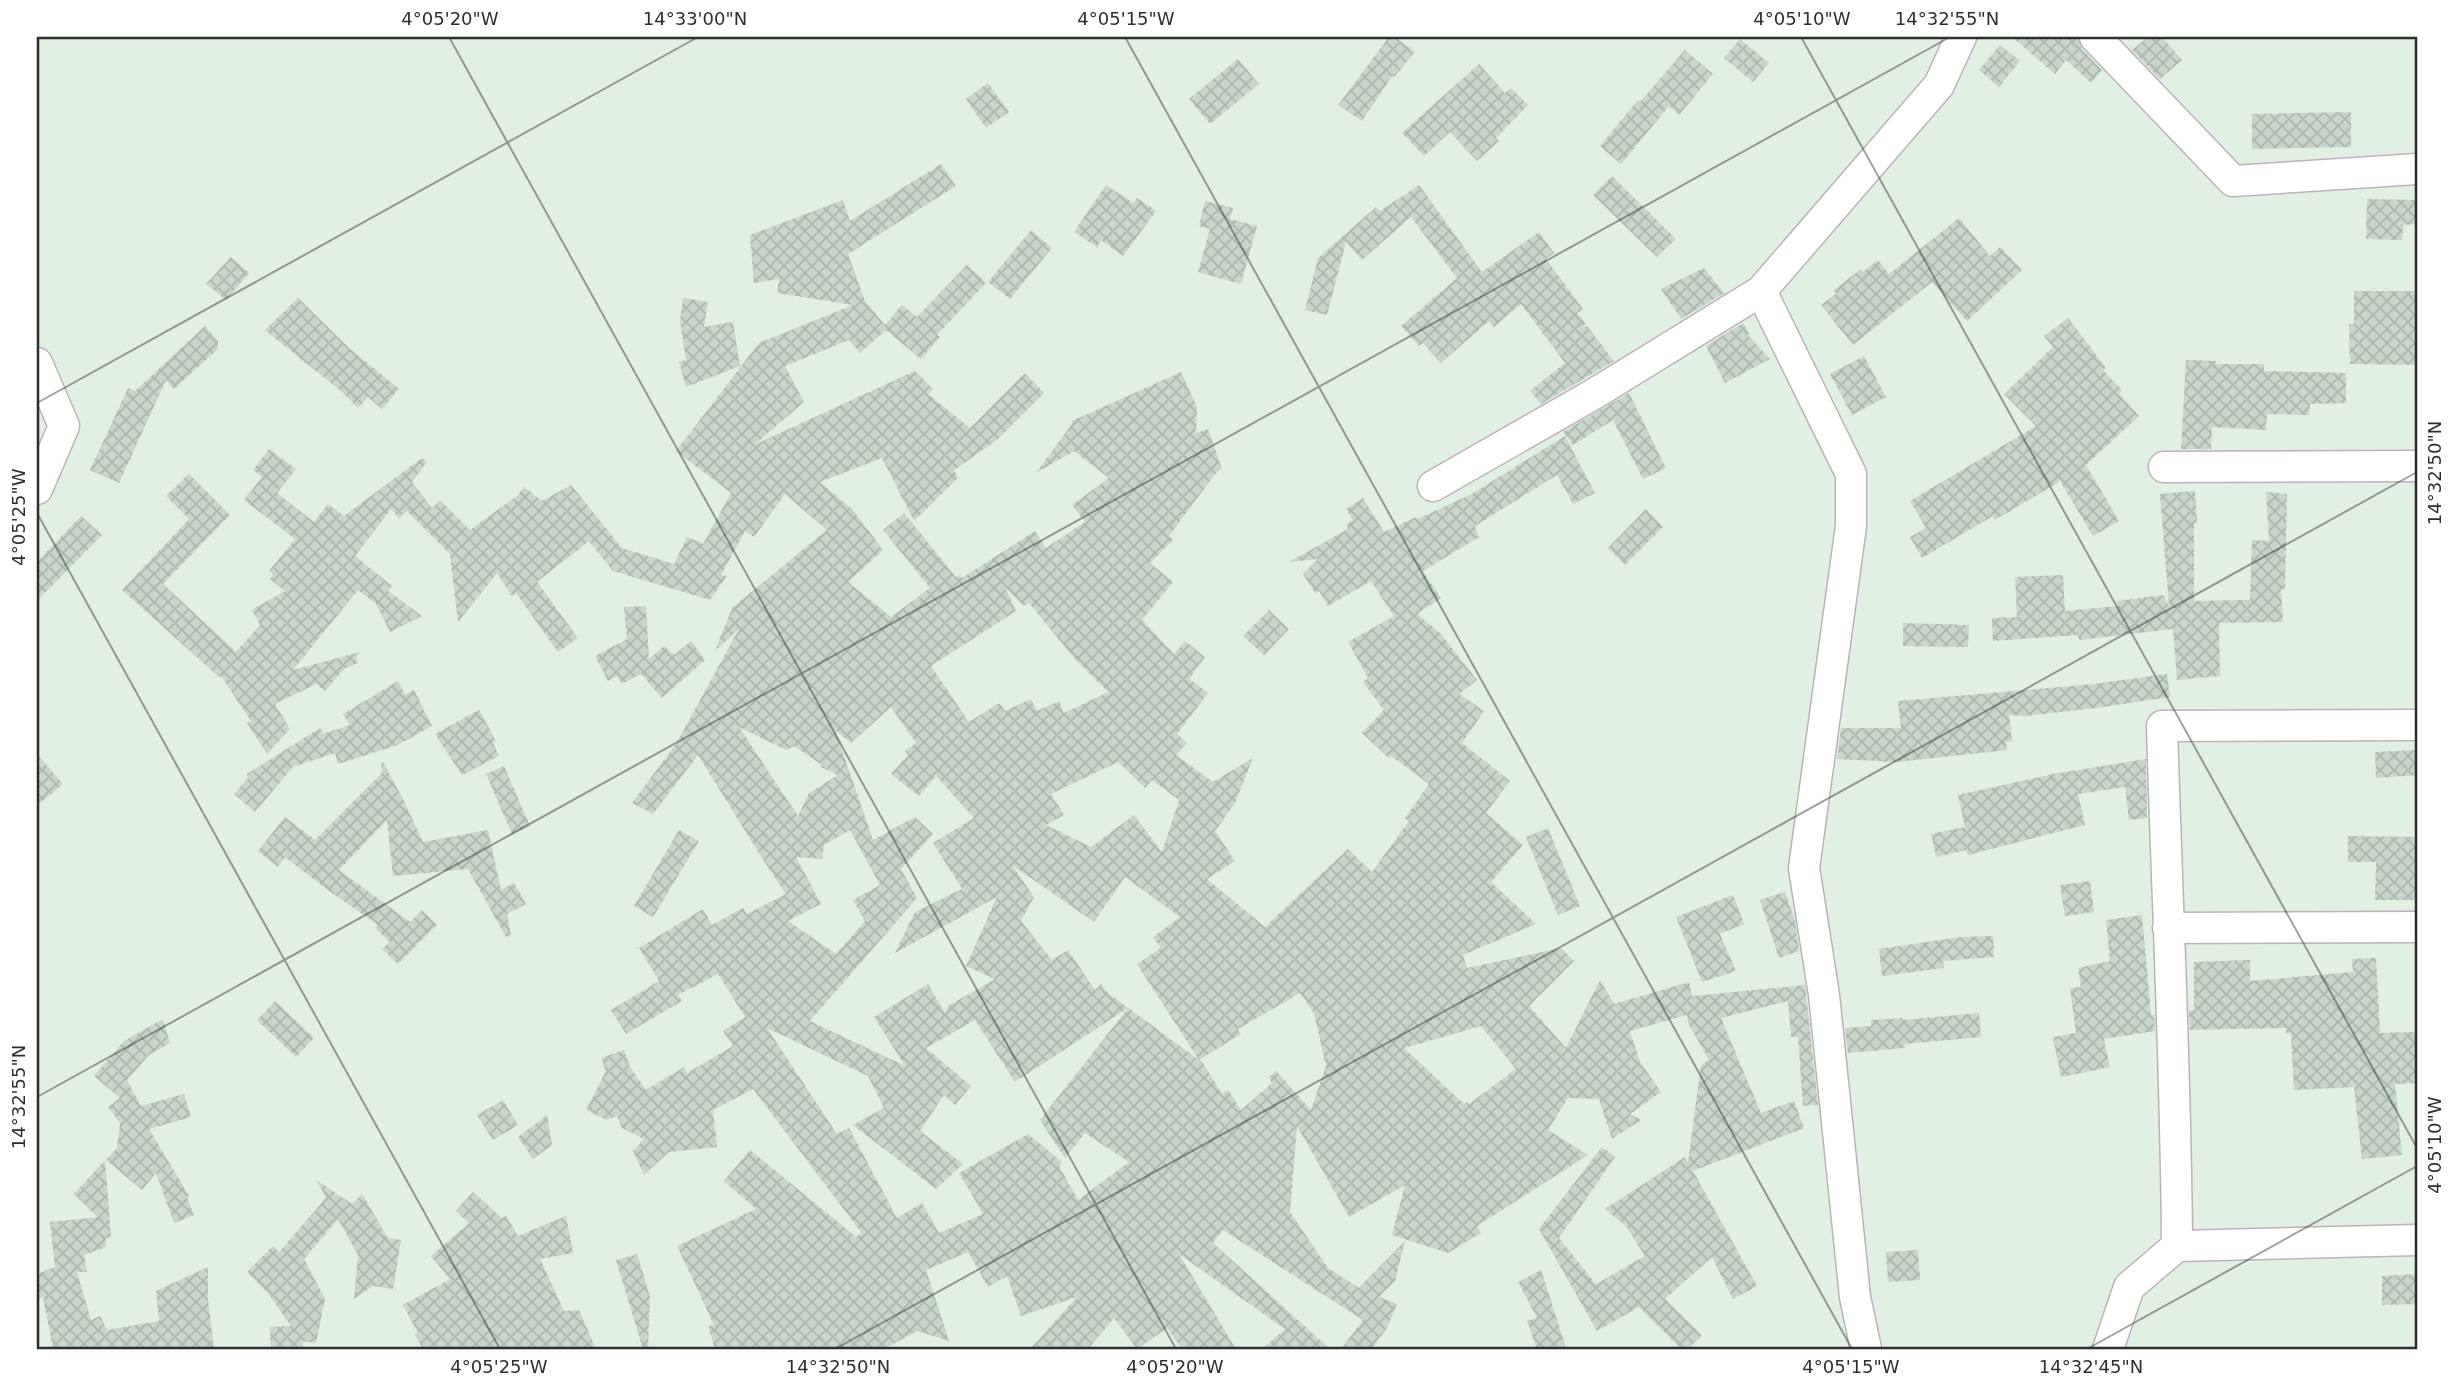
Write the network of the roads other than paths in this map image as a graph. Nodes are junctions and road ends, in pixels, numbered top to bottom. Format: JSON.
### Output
{"nodes":[{"id":1,"x":1961,"y":37,"type":"edge"},
{"id":2,"x":2095,"y":37,"type":"edge"},
{"id":3,"x":2417,"y":169,"type":"edge"},
{"id":4,"x":1762,"y":291,"type":"junction"},
{"id":5,"x":37,"y":363,"type":"edge"},
{"id":6,"x":2417,"y":466,"type":"edge"},
{"id":7,"x":2164,"y":467,"type":"dead end"},
{"id":8,"x":1433,"y":486,"type":"dead end"},
{"id":9,"x":37,"y":489,"type":"edge"},
{"id":10,"x":2417,"y":725,"type":"edge"},
{"id":11,"x":2417,"y":927,"type":"edge"},
{"id":12,"x":2168,"y":928,"type":"junction"},
{"id":13,"x":2417,"y":1240,"type":"edge"},
{"id":14,"x":2177,"y":1246,"type":"junction"},
{"id":15,"x":1866,"y":1349,"type":"edge"},
{"id":16,"x":2108,"y":1349,"type":"edge"}],
"edges":[{"from":1,"to":4,"type":"street"},
{"from":2,"to":3,"type":"street"},
{"from":4,"to":8,"type":"street"},
{"from":4,"to":15,"type":"street"},
{"from":5,"to":9,"type":"street"},
{"from":6,"to":7,"type":"street"},
{"from":10,"to":12,"type":"street"},
{"from":11,"to":12,"type":"street"},
{"from":12,"to":14,"type":"street"},
{"from":13,"to":14,"type":"street"},
{"from":14,"to":16,"type":"street"}]}
